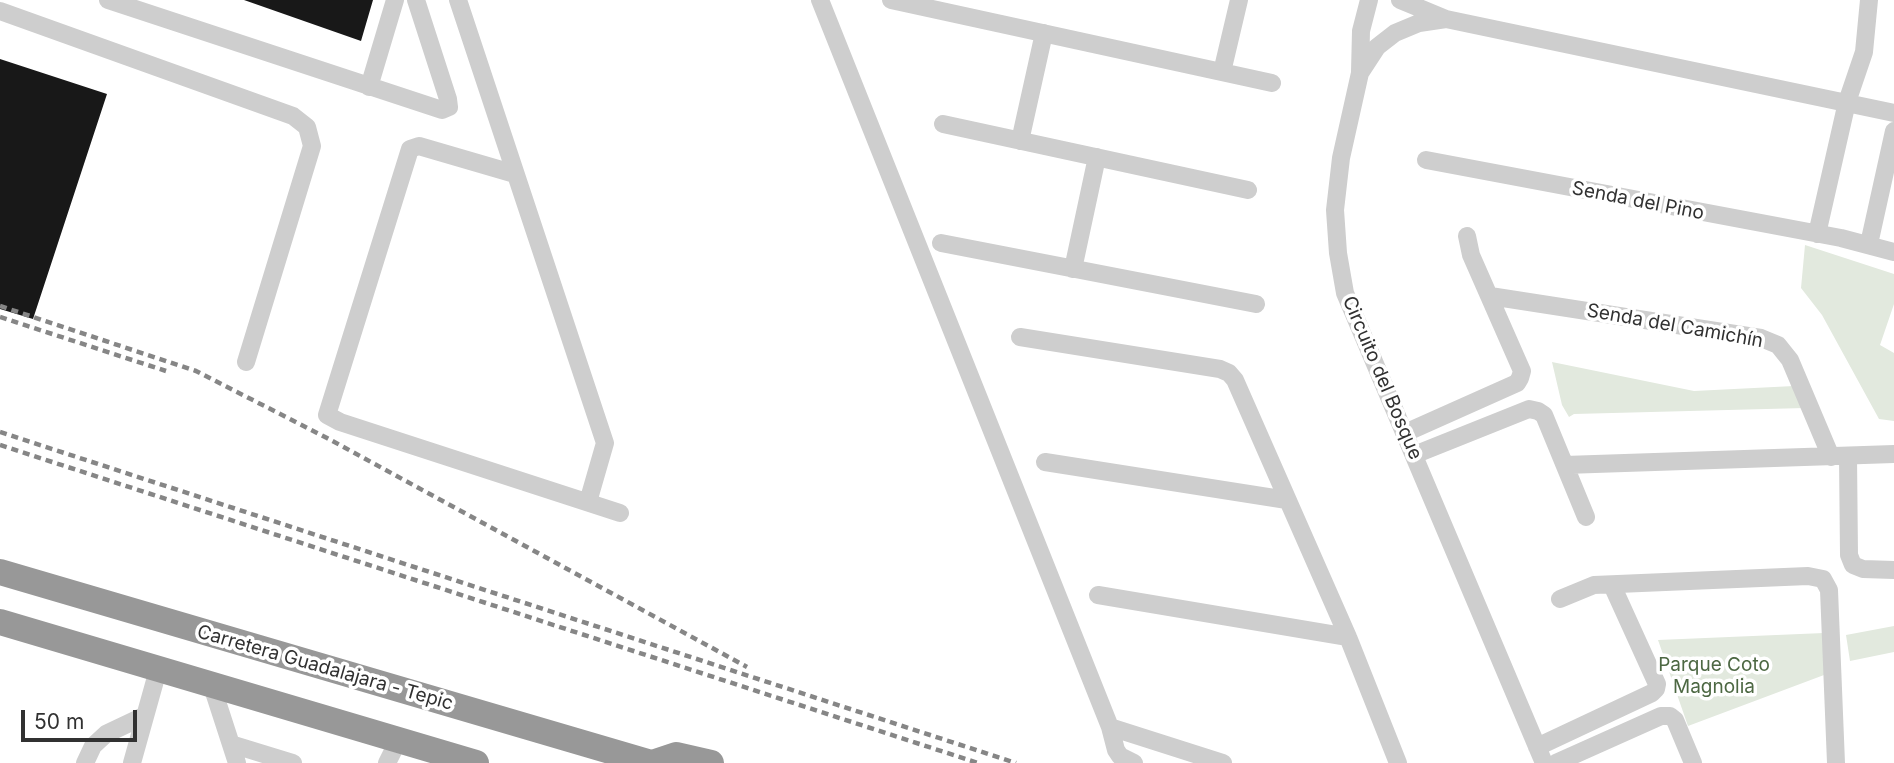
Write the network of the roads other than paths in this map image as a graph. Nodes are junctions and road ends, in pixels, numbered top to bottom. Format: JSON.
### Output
{"nodes":[{"id":1,"x":108,"y":0,"type":"edge"},
{"id":2,"x":395,"y":0,"type":"edge"},
{"id":3,"x":416,"y":0,"type":"edge"},
{"id":4,"x":458,"y":0,"type":"edge"},
{"id":5,"x":820,"y":0,"type":"edge"},
{"id":6,"x":891,"y":0,"type":"edge"},
{"id":7,"x":1239,"y":0,"type":"edge"},
{"id":8,"x":1369,"y":0,"type":"edge"},
{"id":9,"x":1400,"y":0,"type":"edge"},
{"id":10,"x":1869,"y":0,"type":"edge"},
{"id":11,"x":0,"y":11,"type":"edge"},
{"id":12,"x":1446,"y":19,"type":"junction"},
{"id":13,"x":1044,"y":33,"type":"junction"},
{"id":14,"x":1222,"y":72,"type":"junction"},
{"id":15,"x":1360,"y":73,"type":"junction"},
{"id":16,"x":1272,"y":83,"type":"dead end"},
{"id":17,"x":369,"y":87,"type":"junction"},
{"id":18,"x":1847,"y":102,"type":"junction"},
{"id":19,"x":1894,"y":113,"type":"edge"},
{"id":20,"x":943,"y":124,"type":"dead end"},
{"id":21,"x":1894,"y":131,"type":"edge"},
{"id":22,"x":1020,"y":141,"type":"junction"},
{"id":23,"x":1097,"y":158,"type":"junction"},
{"id":24,"x":1426,"y":160,"type":"dead end"},
{"id":25,"x":515,"y":174,"type":"junction"},
{"id":26,"x":1248,"y":190,"type":"dead end"},
{"id":27,"x":1817,"y":234,"type":"junction"},
{"id":28,"x":1467,"y":236,"type":"dead end"},
{"id":29,"x":941,"y":243,"type":"dead end"},
{"id":30,"x":1869,"y":244,"type":"junction"},
{"id":31,"x":1894,"y":252,"type":"edge"},
{"id":32,"x":1073,"y":268,"type":"junction"},
{"id":33,"x":1490,"y":296,"type":"junction"},
{"id":34,"x":1256,"y":304,"type":"dead end"},
{"id":35,"x":1020,"y":337,"type":"dead end"},
{"id":36,"x":246,"y":362,"type":"dead end"},
{"id":37,"x":1405,"y":433,"type":"junction"},
{"id":38,"x":1894,"y":454,"type":"edge"},
{"id":39,"x":1414,"y":455,"type":"junction"},
{"id":40,"x":1840,"y":457,"type":"junction"},
{"id":41,"x":1045,"y":462,"type":"dead end"},
{"id":42,"x":1565,"y":465,"type":"junction"},
{"id":43,"x":1287,"y":500,"type":"junction"},
{"id":44,"x":588,"y":502,"type":"junction"},
{"id":45,"x":620,"y":513,"type":"dead end"},
{"id":46,"x":1586,"y":517,"type":"dead end"},
{"id":47,"x":1894,"y":570,"type":"edge"},
{"id":48,"x":0,"y":572,"type":"edge"},
{"id":49,"x":1612,"y":585,"type":"junction"},
{"id":50,"x":1098,"y":595,"type":"dead end"},
{"id":51,"x":1560,"y":599,"type":"dead end"},
{"id":52,"x":0,"y":622,"type":"edge"},
{"id":53,"x":1348,"y":637,"type":"junction"},
{"id":54,"x":158,"y":670,"type":"junction"},
{"id":55,"x":212,"y":686,"type":"junction"},
{"id":56,"x":144,"y":716,"type":"junction"},
{"id":57,"x":1110,"y":727,"type":"junction"},
{"id":58,"x":230,"y":744,"type":"junction"},
{"id":59,"x":392,"y":752,"type":"edge"},
{"id":60,"x":1541,"y":755,"type":"edge"},
{"id":61,"x":85,"y":763,"type":"edge"},
{"id":62,"x":132,"y":763,"type":"edge"},
{"id":63,"x":237,"y":763,"type":"edge"},
{"id":64,"x":293,"y":763,"type":"edge"},
{"id":65,"x":477,"y":763,"type":"edge"},
{"id":66,"x":652,"y":763,"type":"edge"},
{"id":67,"x":711,"y":763,"type":"edge"},
{"id":68,"x":1134,"y":763,"type":"edge"},
{"id":69,"x":1223,"y":763,"type":"edge"},
{"id":70,"x":1398,"y":763,"type":"edge"},
{"id":71,"x":1556,"y":763,"type":"edge"},
{"id":72,"x":1693,"y":763,"type":"edge"},
{"id":73,"x":1836,"y":763,"type":"edge"}],
"edges":[{"from":1,"to":17,"type":"street"},
{"from":2,"to":17,"type":"street"},
{"from":3,"to":17,"type":"street"},
{"from":4,"to":25,"type":"street"},
{"from":5,"to":57,"type":"street"},
{"from":6,"to":13,"type":"street"},
{"from":7,"to":14,"type":"street"},
{"from":8,"to":15,"type":"street"},
{"from":9,"to":12,"type":"street"},
{"from":10,"to":18,"type":"street"},
{"from":11,"to":36,"type":"street"},
{"from":12,"to":15,"type":"street","name":"Circuito del Bosque"},
{"from":12,"to":18,"type":"street","name":"Circuito del Bosque"},
{"from":13,"to":14,"type":"street"},
{"from":13,"to":22,"type":"street"},
{"from":14,"to":16,"type":"street"},
{"from":15,"to":37,"type":"street","name":"Circuito del Bosque"},
{"from":18,"to":19,"type":"street","name":"Circuito del Bosque"},
{"from":18,"to":27,"type":"street"},
{"from":20,"to":22,"type":"street"},
{"from":21,"to":30,"type":"street"},
{"from":22,"to":23,"type":"street"},
{"from":23,"to":26,"type":"street"},
{"from":23,"to":32,"type":"street"},
{"from":24,"to":27,"type":"street","name":"Senda del Pino"},
{"from":25,"to":44,"type":"street"},
{"from":25,"to":44,"type":"street"},
{"from":27,"to":30,"type":"street","name":"Senda del Pino"},
{"from":28,"to":33,"type":"street"},
{"from":29,"to":32,"type":"street"},
{"from":30,"to":31,"type":"street","name":"Senda del Pino"},
{"from":32,"to":34,"type":"street"},
{"from":33,"to":37,"type":"street"},
{"from":33,"to":40,"type":"street","name":"Senda del Camichín"},
{"from":35,"to":43,"type":"street"},
{"from":37,"to":39,"type":"street","name":"Circuito del Bosque"},
{"from":38,"to":40,"type":"street"},
{"from":39,"to":42,"type":"street"},
{"from":39,"to":60,"type":"street","name":"Circuito del Bosque"},
{"from":40,"to":42,"type":"street"},
{"from":40,"to":47,"type":"street","name":"Senda del Camichín"},
{"from":41,"to":43,"type":"street"},
{"from":42,"to":46,"type":"street"},
{"from":43,"to":53,"type":"street"},
{"from":44,"to":45,"type":"street"},
{"from":48,"to":66,"type":"highway","name":"Carretera Guadalajara - Tepic"},
{"from":49,"to":51,"type":"street"},
{"from":49,"to":60,"type":"street"},
{"from":49,"to":73,"type":"street"},
{"from":50,"to":53,"type":"street"},
{"from":52,"to":54,"type":"highway"},
{"from":53,"to":70,"type":"street"},
{"from":54,"to":55,"type":"highway"},
{"from":54,"to":56,"type":"street"},
{"from":55,"to":58,"type":"street"},
{"from":55,"to":59,"type":"highway"},
{"from":56,"to":61,"type":"street"},
{"from":56,"to":62,"type":"street"},
{"from":57,"to":68,"type":"street"},
{"from":57,"to":69,"type":"street"},
{"from":58,"to":63,"type":"street"},
{"from":58,"to":64,"type":"street"},
{"from":59,"to":65,"type":"highway"},
{"from":66,"to":67,"type":"highway"},
{"from":71,"to":72,"type":"street"}]}
